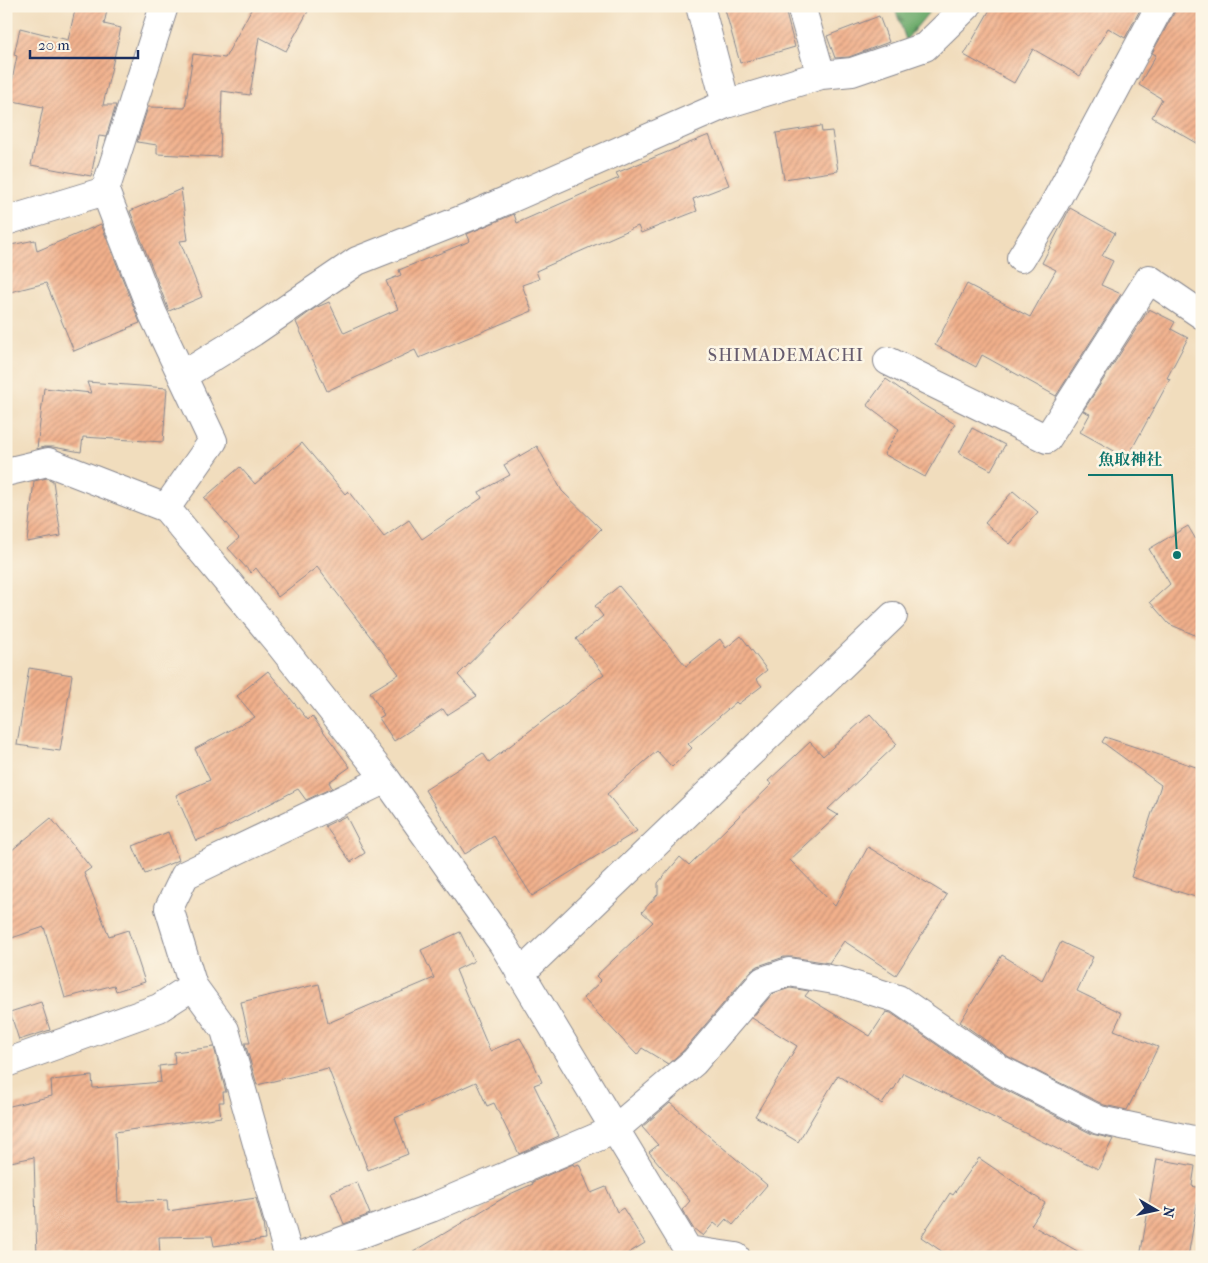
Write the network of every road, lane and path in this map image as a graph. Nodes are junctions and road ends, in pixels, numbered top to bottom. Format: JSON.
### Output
{"nodes":[{"id":1,"x":164,"y":6,"type":"edge"},
{"id":2,"x":700,"y":6,"type":"edge"},
{"id":3,"x":801,"y":6,"type":"edge"},
{"id":4,"x":967,"y":6,"type":"edge"},
{"id":5,"x":1160,"y":6,"type":"edge"},
{"id":6,"x":821,"y":75,"type":"junction"},
{"id":7,"x":726,"y":104,"type":"junction"},
{"id":8,"x":105,"y":191,"type":"junction"},
{"id":9,"x":6,"y":221,"type":"edge"},
{"id":10,"x":1021,"y":258,"type":"dead end"},
{"id":11,"x":1202,"y":315,"type":"edge"},
{"id":12,"x":888,"y":361,"type":"dead end"},
{"id":13,"x":182,"y":376,"type":"junction"},
{"id":14,"x":6,"y":472,"type":"edge"},
{"id":15,"x":166,"y":508,"type":"junction"},
{"id":16,"x":894,"y":616,"type":"dead end"},
{"id":17,"x":386,"y":779,"type":"junction"},
{"id":18,"x":520,"y":974,"type":"junction"},
{"id":19,"x":193,"y":986,"type":"junction"},
{"id":20,"x":6,"y":1063,"type":"edge"},
{"id":21,"x":614,"y":1130,"type":"junction"},
{"id":22,"x":1202,"y":1142,"type":"edge"},
{"id":23,"x":685,"y":1253,"type":"edge"},
{"id":24,"x":289,"y":1257,"type":"edge"},
{"id":25,"x":299,"y":1257,"type":"edge"},
{"id":26,"x":736,"y":1257,"type":"edge"}],
"edges":[{"from":1,"to":8,"type":"street"},
{"from":2,"to":7,"type":"street"},
{"from":3,"to":6,"type":"street"},
{"from":4,"to":6,"type":"street"},
{"from":5,"to":10,"type":"street"},
{"from":6,"to":7,"type":"street"},
{"from":7,"to":13,"type":"street"},
{"from":8,"to":9,"type":"street"},
{"from":8,"to":13,"type":"street"},
{"from":11,"to":12,"type":"street"},
{"from":13,"to":15,"type":"street"},
{"from":14,"to":15,"type":"street"},
{"from":15,"to":17,"type":"street"},
{"from":16,"to":18,"type":"street"},
{"from":17,"to":18,"type":"street"},
{"from":17,"to":19,"type":"street"},
{"from":18,"to":21,"type":"street"},
{"from":19,"to":20,"type":"street"},
{"from":19,"to":24,"type":"street"},
{"from":21,"to":22,"type":"street"},
{"from":21,"to":23,"type":"street"},
{"from":21,"to":25,"type":"street"},
{"from":23,"to":26,"type":"street"}]}
